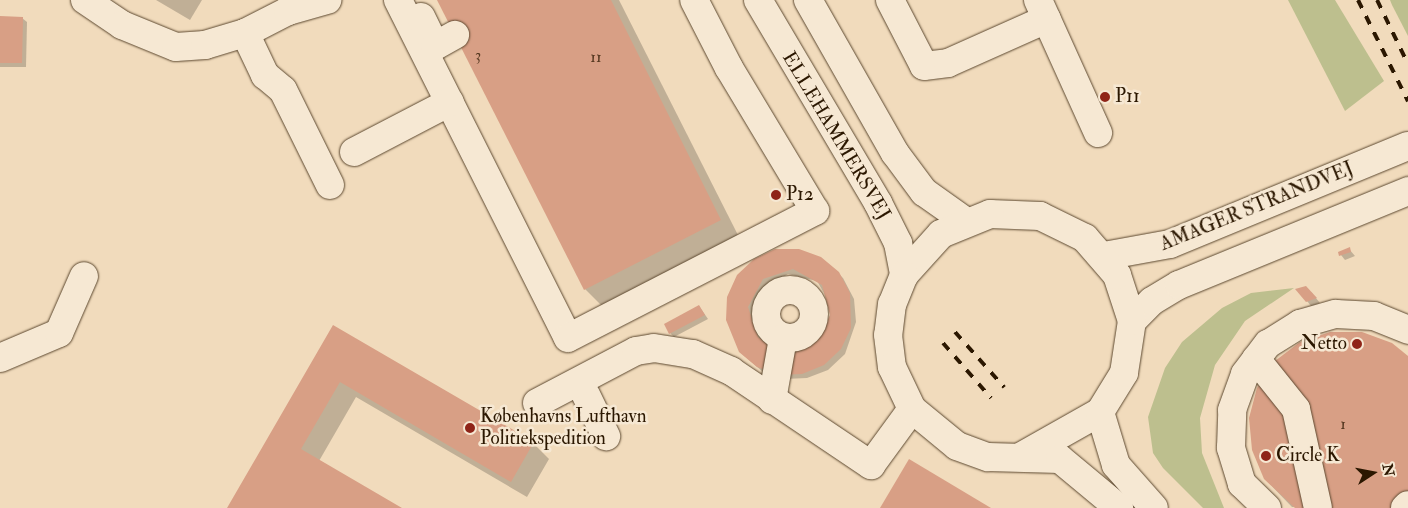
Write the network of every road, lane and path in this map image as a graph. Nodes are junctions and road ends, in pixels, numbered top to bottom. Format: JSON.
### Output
{"nodes":[{"id":1,"x":85,"y":0,"type":"edge"},
{"id":2,"x":327,"y":0,"type":"edge"},
{"id":3,"x":398,"y":0,"type":"edge"},
{"id":4,"x":413,"y":0,"type":"edge"},
{"id":5,"x":694,"y":0,"type":"edge"},
{"id":6,"x":758,"y":0,"type":"edge"},
{"id":7,"x":808,"y":0,"type":"edge"},
{"id":8,"x":890,"y":0,"type":"edge"},
{"id":9,"x":294,"y":6,"type":"edge"},
{"id":10,"x":1042,"y":10,"type":"edge"},
{"id":11,"x":245,"y":33,"type":"junction"},
{"id":12,"x":455,"y":35,"type":"dead end"},
{"id":13,"x":450,"y":102,"type":"junction"},
{"id":14,"x":1098,"y":133,"type":"dead end"},
{"id":15,"x":1399,"y":150,"type":"edge"},
{"id":16,"x":354,"y":152,"type":"dead end"},
{"id":17,"x":330,"y":184,"type":"dead end"},
{"id":18,"x":1407,"y":191,"type":"edge"},
{"id":19,"x":965,"y":221,"type":"junction"},
{"id":20,"x":1104,"y":256,"type":"junction"},
{"id":21,"x":904,"y":275,"type":"junction"},
{"id":22,"x":84,"y":276,"type":"dead end"},
{"id":23,"x":1132,"y":321,"type":"junction"},
{"id":24,"x":1408,"y":330,"type":"edge"},
{"id":25,"x":783,"y":338,"type":"dead end"},
{"id":26,"x":0,"y":358,"type":"edge"},
{"id":27,"x":1256,"y":360,"type":"junction"},
{"id":28,"x":705,"y":362,"type":"junction"},
{"id":29,"x":586,"y":395,"type":"junction"},
{"id":30,"x":772,"y":400,"type":"junction"},
{"id":31,"x":912,"y":408,"type":"junction"},
{"id":32,"x":1100,"y":412,"type":"junction"},
{"id":33,"x":606,"y":436,"type":"dead end"},
{"id":34,"x":1022,"y":456,"type":"junction"},
{"id":35,"x":1408,"y":505,"type":"edge"},
{"id":36,"x":1119,"y":508,"type":"edge"},
{"id":37,"x":1154,"y":508,"type":"edge"},
{"id":38,"x":1267,"y":508,"type":"edge"},
{"id":39,"x":1318,"y":508,"type":"edge"},
{"id":40,"x":1404,"y":508,"type":"edge"}],
"edges":[{"from":1,"to":11,"type":"street"},
{"from":2,"to":9,"type":"street"},
{"from":3,"to":13,"type":"street"},
{"from":4,"to":12,"type":"street"},
{"from":5,"to":13,"type":"street"},
{"from":6,"to":21,"type":"street","name":"ELLEHAMMERSVEJ"},
{"from":7,"to":19,"type":"street"},
{"from":8,"to":10,"type":"street"},
{"from":9,"to":11,"type":"street"},
{"from":10,"to":14,"type":"street"},
{"from":11,"to":17,"type":"street"},
{"from":13,"to":16,"type":"street"},
{"from":15,"to":20,"type":"street","name":"AMAGER STRANDVEJ"},
{"from":18,"to":23,"type":"street"},
{"from":19,"to":20,"type":"street"},
{"from":19,"to":21,"type":"street"},
{"from":20,"to":23,"type":"street"},
{"from":21,"to":31,"type":"street"},
{"from":22,"to":26,"type":"street"},
{"from":23,"to":32,"type":"street"},
{"from":24,"to":27,"type":"street"},
{"from":25,"to":30,"type":"street"},
{"from":27,"to":38,"type":"street"},
{"from":27,"to":39,"type":"street"},
{"from":28,"to":29,"type":"street"},
{"from":28,"to":29,"type":"street"},
{"from":28,"to":30,"type":"street"},
{"from":29,"to":33,"type":"street"},
{"from":30,"to":31,"type":"street"},
{"from":31,"to":34,"type":"street"},
{"from":32,"to":34,"type":"street"},
{"from":32,"to":37,"type":"street"},
{"from":34,"to":36,"type":"street"},
{"from":35,"to":40,"type":"street"}]}
